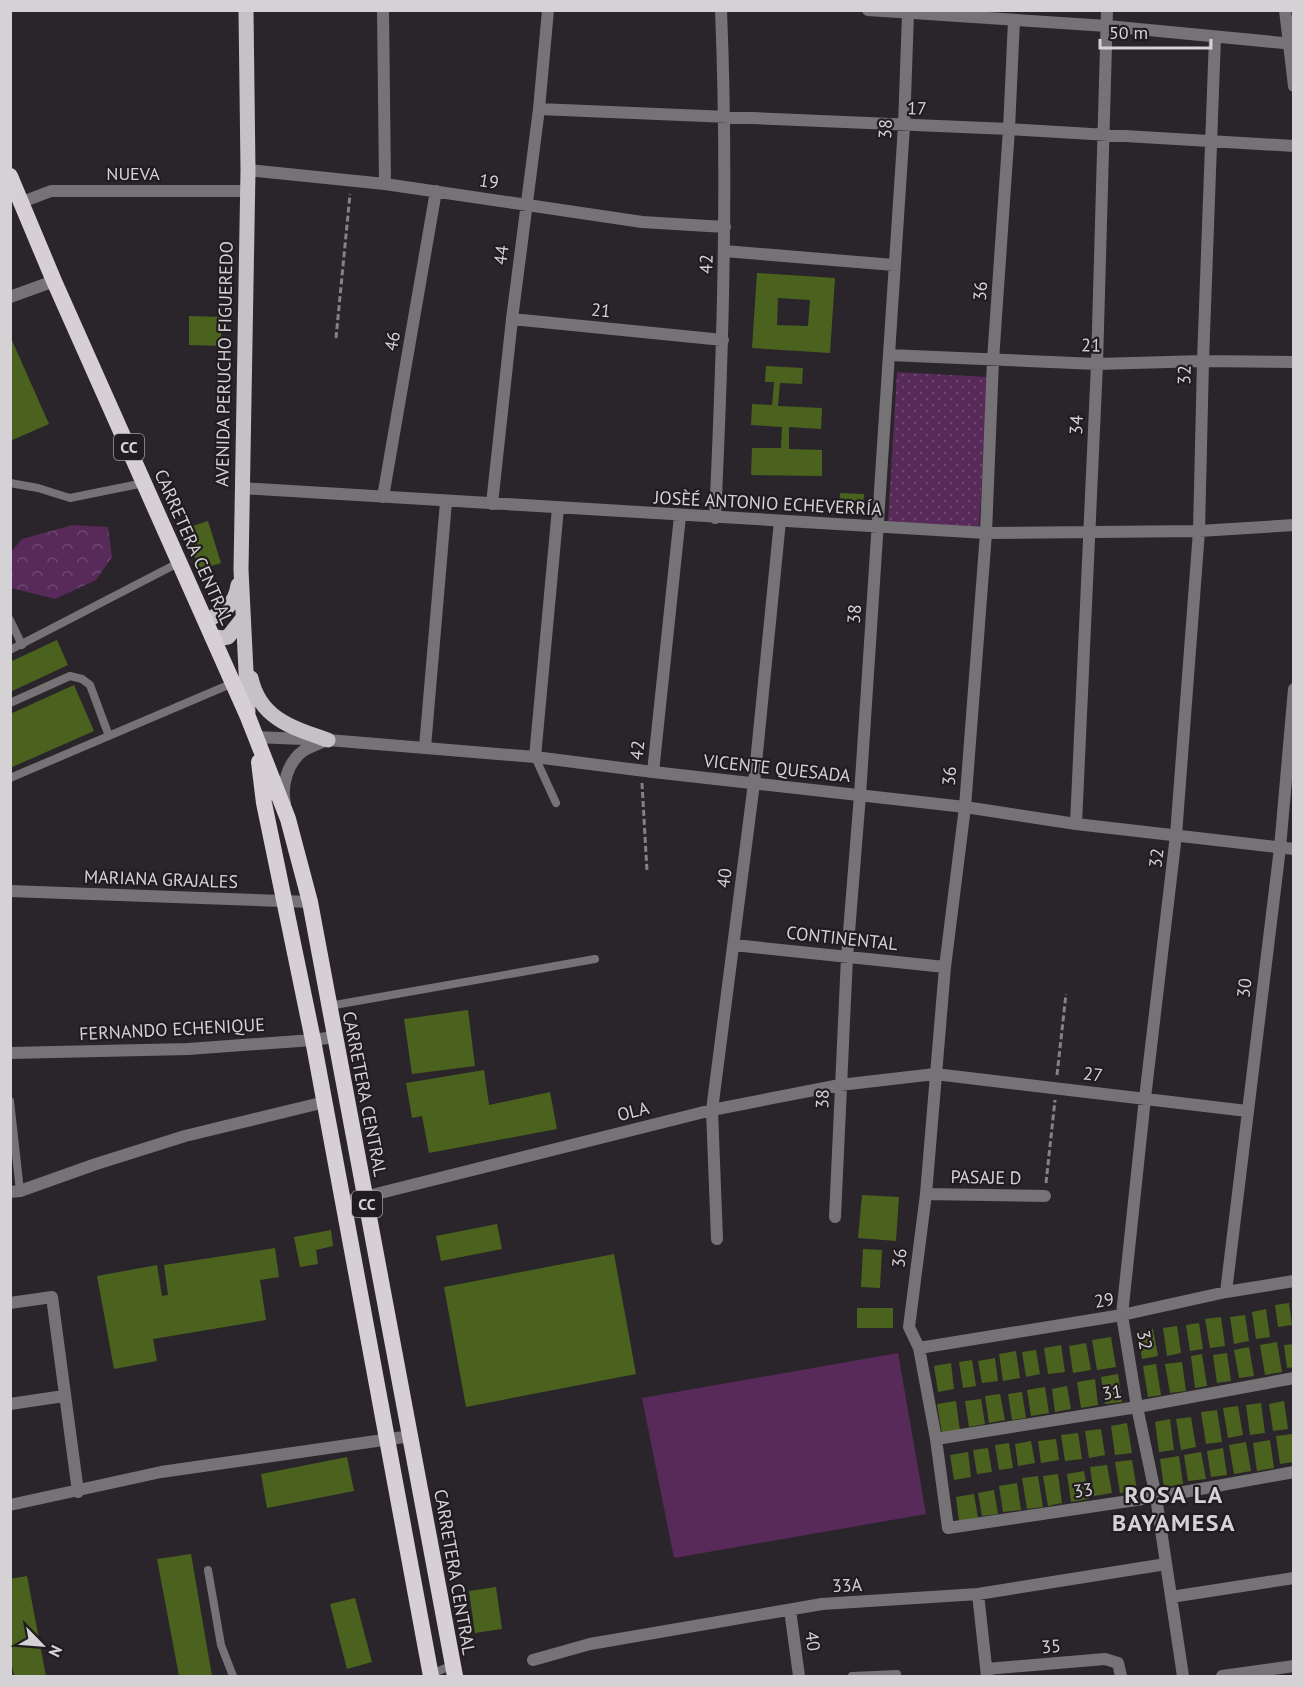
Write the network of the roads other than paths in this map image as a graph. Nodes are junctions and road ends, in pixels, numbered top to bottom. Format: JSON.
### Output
{"nodes":[{"id":1,"x":246,"y":10,"type":"edge"},
{"id":2,"x":383,"y":10,"type":"edge"},
{"id":3,"x":548,"y":10,"type":"edge"},
{"id":4,"x":721,"y":10,"type":"edge"},
{"id":5,"x":868,"y":10,"type":"edge"},
{"id":6,"x":1107,"y":10,"type":"edge"},
{"id":7,"x":1285,"y":10,"type":"edge"},
{"id":8,"x":934,"y":13,"type":"edge"},
{"id":9,"x":908,"y":14,"type":"junction"},
{"id":10,"x":1014,"y":20,"type":"junction"},
{"id":11,"x":1107,"y":26,"type":"junction"},
{"id":12,"x":1215,"y":37,"type":"junction"},
{"id":13,"x":1291,"y":44,"type":"edge"},
{"id":14,"x":1293,"y":86,"type":"edge"},
{"id":15,"x":539,"y":109,"type":"junction"},
{"id":16,"x":725,"y":116,"type":"junction"},
{"id":17,"x":904,"y":126,"type":"junction"},
{"id":18,"x":1009,"y":129,"type":"junction"},
{"id":19,"x":1105,"y":136,"type":"junction"},
{"id":20,"x":1211,"y":142,"type":"junction"},
{"id":21,"x":1293,"y":146,"type":"edge"},
{"id":22,"x":248,"y":170,"type":"junction"},
{"id":23,"x":10,"y":176,"type":"edge"},
{"id":24,"x":385,"y":184,"type":"junction"},
{"id":25,"x":246,"y":190,"type":"junction"},
{"id":26,"x":436,"y":191,"type":"junction"},
{"id":27,"x":22,"y":202,"type":"junction"},
{"id":28,"x":526,"y":205,"type":"junction"},
{"id":29,"x":725,"y":227,"type":"junction"},
{"id":30,"x":724,"y":251,"type":"junction"},
{"id":31,"x":894,"y":266,"type":"junction"},
{"id":32,"x":54,"y":281,"type":"junction"},
{"id":33,"x":10,"y":297,"type":"edge"},
{"id":34,"x":512,"y":319,"type":"junction"},
{"id":35,"x":723,"y":340,"type":"junction"},
{"id":36,"x":889,"y":355,"type":"junction"},
{"id":37,"x":993,"y":360,"type":"junction"},
{"id":38,"x":1203,"y":361,"type":"junction"},
{"id":39,"x":1293,"y":362,"type":"edge"},
{"id":40,"x":1097,"y":363,"type":"junction"},
{"id":41,"x":10,"y":483,"type":"edge"},
{"id":42,"x":145,"y":483,"type":"junction"},
{"id":43,"x":241,"y":488,"type":"junction"},
{"id":44,"x":383,"y":498,"type":"junction"},
{"id":45,"x":446,"y":502,"type":"junction"},
{"id":46,"x":492,"y":504,"type":"junction"},
{"id":47,"x":558,"y":508,"type":"junction"},
{"id":48,"x":680,"y":516,"type":"junction"},
{"id":49,"x":715,"y":518,"type":"junction"},
{"id":50,"x":780,"y":521,"type":"junction"},
{"id":51,"x":1293,"y":525,"type":"edge"},
{"id":52,"x":878,"y":528,"type":"junction"},
{"id":53,"x":1199,"y":531,"type":"junction"},
{"id":54,"x":986,"y":533,"type":"junction"},
{"id":55,"x":1089,"y":533,"type":"junction"},
{"id":56,"x":180,"y":562,"type":"junction"},
{"id":57,"x":241,"y":570,"type":"junction"},
{"id":58,"x":243,"y":618,"type":"junction"},
{"id":59,"x":10,"y":620,"type":"edge"},
{"id":60,"x":209,"y":628,"type":"junction"},
{"id":61,"x":22,"y":645,"type":"junction"},
{"id":62,"x":10,"y":650,"type":"edge"},
{"id":63,"x":245,"y":653,"type":"junction"},
{"id":64,"x":233,"y":683,"type":"junction"},
{"id":65,"x":1293,"y":689,"type":"edge"},
{"id":66,"x":10,"y":703,"type":"edge"},
{"id":67,"x":248,"y":717,"type":"junction"},
{"id":68,"x":109,"y":736,"type":"junction"},
{"id":69,"x":255,"y":737,"type":"junction"},
{"id":70,"x":328,"y":740,"type":"junction"},
{"id":71,"x":425,"y":747,"type":"junction"},
{"id":72,"x":535,"y":757,"type":"junction"},
{"id":73,"x":647,"y":772,"type":"junction"},
{"id":74,"x":10,"y":778,"type":"edge"},
{"id":75,"x":754,"y":783,"type":"junction"},
{"id":76,"x":860,"y":795,"type":"junction"},
{"id":77,"x":556,"y":803,"type":"dead end"},
{"id":78,"x":965,"y":807,"type":"junction"},
{"id":79,"x":288,"y":819,"type":"junction"},
{"id":80,"x":1076,"y":824,"type":"junction"},
{"id":81,"x":1176,"y":835,"type":"junction"},
{"id":82,"x":1280,"y":848,"type":"junction"},
{"id":83,"x":1293,"y":849,"type":"edge"},
{"id":84,"x":10,"y":891,"type":"edge"},
{"id":85,"x":286,"y":902,"type":"junction"},
{"id":86,"x":310,"y":902,"type":"junction"},
{"id":87,"x":734,"y":945,"type":"junction"},
{"id":88,"x":847,"y":957,"type":"junction"},
{"id":89,"x":595,"y":959,"type":"dead end"},
{"id":90,"x":945,"y":967,"type":"junction"},
{"id":91,"x":329,"y":1006,"type":"junction"},
{"id":92,"x":334,"y":1036,"type":"junction"},
{"id":93,"x":313,"y":1040,"type":"junction"},
{"id":94,"x":10,"y":1053,"type":"edge"},
{"id":95,"x":935,"y":1074,"type":"junction"},
{"id":96,"x":840,"y":1085,"type":"junction"},
{"id":97,"x":1144,"y":1098,"type":"junction"},
{"id":98,"x":10,"y":1101,"type":"edge"},
{"id":99,"x":325,"y":1102,"type":"junction"},
{"id":100,"x":712,"y":1110,"type":"junction"},
{"id":101,"x":1247,"y":1111,"type":"junction"},
{"id":102,"x":15,"y":1192,"type":"edge"},
{"id":103,"x":926,"y":1194,"type":"junction"},
{"id":104,"x":1045,"y":1196,"type":"dead end"},
{"id":105,"x":365,"y":1197,"type":"junction"},
{"id":106,"x":344,"y":1202,"type":"junction"},
{"id":107,"x":835,"y":1217,"type":"dead end"},
{"id":108,"x":717,"y":1239,"type":"dead end"},
{"id":109,"x":1293,"y":1281,"type":"edge"},
{"id":110,"x":1226,"y":1292,"type":"junction"},
{"id":111,"x":10,"y":1303,"type":"edge"},
{"id":112,"x":1122,"y":1315,"type":"junction"},
{"id":113,"x":919,"y":1348,"type":"junction"},
{"id":114,"x":1293,"y":1378,"type":"edge"},
{"id":115,"x":64,"y":1396,"type":"junction"},
{"id":116,"x":10,"y":1404,"type":"edge"},
{"id":117,"x":1137,"y":1407,"type":"junction"},
{"id":118,"x":411,"y":1436,"type":"junction"},
{"id":119,"x":388,"y":1439,"type":"junction"},
{"id":120,"x":936,"y":1439,"type":"junction"},
{"id":121,"x":1293,"y":1472,"type":"edge"},
{"id":122,"x":78,"y":1492,"type":"junction"},
{"id":123,"x":1156,"y":1497,"type":"junction"},
{"id":124,"x":10,"y":1505,"type":"edge"},
{"id":125,"x":948,"y":1528,"type":"joint"},
{"id":126,"x":1166,"y":1564,"type":"junction"},
{"id":127,"x":208,"y":1570,"type":"dead end"},
{"id":128,"x":1293,"y":1578,"type":"edge"},
{"id":129,"x":978,"y":1594,"type":"junction"},
{"id":130,"x":1171,"y":1597,"type":"junction"},
{"id":131,"x":790,"y":1610,"type":"junction"},
{"id":132,"x":533,"y":1660,"type":"dead end"},
{"id":133,"x":1293,"y":1666,"type":"edge"},
{"id":134,"x":454,"y":1671,"type":"edge"},
{"id":135,"x":986,"y":1673,"type":"edge"},
{"id":136,"x":897,"y":1674,"type":"dead end"},
{"id":137,"x":429,"y":1676,"type":"edge"},
{"id":138,"x":233,"y":1677,"type":"edge"},
{"id":139,"x":799,"y":1677,"type":"edge"},
{"id":140,"x":852,"y":1677,"type":"edge"},
{"id":141,"x":1121,"y":1677,"type":"edge"},
{"id":142,"x":1183,"y":1677,"type":"edge"},
{"id":143,"x":1222,"y":1677,"type":"edge"}],
"edges":[{"from":1,"to":22,"type":"main road","name":"AVENIDA PERUCHO FIGUEREDO"},
{"from":2,"to":24,"type":"street"},
{"from":3,"to":15,"type":"street","name":"44"},
{"from":4,"to":16,"type":"street","name":"42"},
{"from":5,"to":9,"type":"street"},
{"from":6,"to":11,"type":"street"},
{"from":7,"to":13,"type":"street"},
{"from":8,"to":9,"type":"street"},
{"from":8,"to":10,"type":"street"},
{"from":9,"to":17,"type":"street","name":"38"},
{"from":10,"to":11,"type":"street"},
{"from":10,"to":18,"type":"street","name":"36"},
{"from":11,"to":12,"type":"street"},
{"from":11,"to":19,"type":"street","name":"34"},
{"from":12,"to":13,"type":"street"},
{"from":12,"to":20,"type":"street","name":"32"},
{"from":13,"to":14,"type":"street"},
{"from":15,"to":16,"type":"street","name":"17"},
{"from":15,"to":28,"type":"street","name":"44"},
{"from":16,"to":17,"type":"street","name":"17"},
{"from":16,"to":29,"type":"street","name":"42"},
{"from":17,"to":18,"type":"street","name":"17"},
{"from":17,"to":31,"type":"street","name":"38"},
{"from":18,"to":19,"type":"street","name":"17"},
{"from":18,"to":37,"type":"street","name":"36"},
{"from":19,"to":20,"type":"street","name":"17"},
{"from":19,"to":40,"type":"street","name":"34"},
{"from":20,"to":21,"type":"street","name":"17"},
{"from":20,"to":38,"type":"street","name":"32"},
{"from":22,"to":24,"type":"street","name":"19"},
{"from":22,"to":25,"type":"main road","name":"AVENIDA PERUCHO FIGUEREDO"},
{"from":23,"to":27,"type":"highway","name":"CARRETERA CENTRAL","number":"CC"},
{"from":24,"to":26,"type":"street","name":"19"},
{"from":25,"to":27,"type":"street","name":"NUEVA"},
{"from":25,"to":43,"type":"main road","name":"AVENIDA PERUCHO FIGUEREDO"},
{"from":26,"to":28,"type":"street","name":"19"},
{"from":26,"to":44,"type":"street","name":"46"},
{"from":27,"to":32,"type":"highway","name":"CARRETERA CENTRAL","number":"CC"},
{"from":28,"to":29,"type":"street","name":"19"},
{"from":28,"to":34,"type":"street","name":"44"},
{"from":29,"to":30,"type":"street","name":"42"},
{"from":30,"to":31,"type":"street"},
{"from":30,"to":35,"type":"street","name":"42"},
{"from":31,"to":36,"type":"street","name":"38"},
{"from":32,"to":33,"type":"street"},
{"from":32,"to":42,"type":"highway","name":"CARRETERA CENTRAL","number":"CC"},
{"from":34,"to":35,"type":"street","name":"21"},
{"from":34,"to":46,"type":"street","name":"44"},
{"from":35,"to":49,"type":"street","name":"42"},
{"from":36,"to":37,"type":"street","name":"21"},
{"from":36,"to":52,"type":"street","name":"38"},
{"from":37,"to":40,"type":"street","name":"21"},
{"from":37,"to":54,"type":"street","name":"36"},
{"from":38,"to":39,"type":"street","name":"21"},
{"from":38,"to":40,"type":"street","name":"21"},
{"from":38,"to":53,"type":"street","name":"32"},
{"from":40,"to":55,"type":"street","name":"34"},
{"from":41,"to":42,"type":"lane"},
{"from":42,"to":56,"type":"highway","name":"CARRETERA CENTRAL","number":"CC"},
{"from":43,"to":44,"type":"street","name":"JOSÈÉ ANTONIO ECHEVERRÍA"},
{"from":43,"to":57,"type":"main road","name":"AVENIDA PERUCHO FIGUEREDO"},
{"from":44,"to":45,"type":"street","name":"JOSÈÉ ANTONIO ECHEVERRÍA"},
{"from":45,"to":46,"type":"street","name":"JOSÈÉ ANTONIO ECHEVERRÍA"},
{"from":45,"to":71,"type":"street"},
{"from":46,"to":47,"type":"street","name":"JOSÈÉ ANTONIO ECHEVERRÍA"},
{"from":47,"to":48,"type":"street","name":"JOSÈÉ ANTONIO ECHEVERRÍA"},
{"from":47,"to":72,"type":"street"},
{"from":48,"to":49,"type":"street","name":"JOSÈÉ ANTONIO ECHEVERRÍA"},
{"from":48,"to":73,"type":"street","name":"42"},
{"from":49,"to":50,"type":"street","name":"JOSÈÉ ANTONIO ECHEVERRÍA"},
{"from":50,"to":52,"type":"street","name":"JOSÈÉ ANTONIO ECHEVERRÍA"},
{"from":50,"to":75,"type":"street","name":"40"},
{"from":51,"to":53,"type":"street","name":"JOSÈÉ ANTONIO ECHEVERRÍA"},
{"from":52,"to":54,"type":"street","name":"JOSÈÉ ANTONIO ECHEVERRÍA"},
{"from":52,"to":76,"type":"street","name":"38"},
{"from":53,"to":55,"type":"street","name":"JOSÈÉ ANTONIO ECHEVERRÍA"},
{"from":53,"to":81,"type":"street","name":"32"},
{"from":54,"to":55,"type":"street","name":"JOSÈÉ ANTONIO ECHEVERRÍA"},
{"from":54,"to":78,"type":"street","name":"36"},
{"from":55,"to":80,"type":"street","name":"34"},
{"from":56,"to":60,"type":"highway","name":"CARRETERA CENTRAL","number":"CC"},
{"from":56,"to":61,"type":"lane"},
{"from":57,"to":58,"type":"main road","name":"AVENIDA PERUCHO FIGUEREDO"},
{"from":57,"to":60,"type":"main road"},
{"from":58,"to":60,"type":"main road"},
{"from":58,"to":63,"type":"main road","name":"AVENIDA PERUCHO FIGUEREDO"},
{"from":59,"to":61,"type":"lane"},
{"from":60,"to":64,"type":"highway","name":"CARRETERA CENTRAL","number":"CC"},
{"from":61,"to":62,"type":"lane"},
{"from":63,"to":67,"type":"main road","name":"AVENIDA PERUCHO FIGUEREDO"},
{"from":63,"to":70,"type":"main road"},
{"from":64,"to":67,"type":"highway","name":"CARRETERA CENTRAL","number":"CC"},
{"from":64,"to":68,"type":"lane"},
{"from":65,"to":82,"type":"street","name":"30"},
{"from":66,"to":68,"type":"lane"},
{"from":67,"to":69,"type":"highway","name":"CARRETERA CENTRAL","number":"CC"},
{"from":68,"to":74,"type":"lane"},
{"from":69,"to":70,"type":"street","name":"VICENTE QUESADA"},
{"from":69,"to":79,"type":"highway","name":"CARRETERA CENTRAL","number":"CC"},
{"from":69,"to":85,"type":"highway","name":"CARRETERA CENTRAL","number":"CC"},
{"from":70,"to":71,"type":"street","name":"VICENTE QUESADA"},
{"from":70,"to":79,"type":"street"},
{"from":71,"to":72,"type":"street","name":"VICENTE QUESADA"},
{"from":72,"to":73,"type":"street","name":"VICENTE QUESADA"},
{"from":72,"to":77,"type":"lane"},
{"from":73,"to":75,"type":"street","name":"VICENTE QUESADA"},
{"from":75,"to":76,"type":"street","name":"VICENTE QUESADA"},
{"from":75,"to":87,"type":"street","name":"40"},
{"from":76,"to":78,"type":"street","name":"VICENTE QUESADA"},
{"from":76,"to":88,"type":"street","name":"38"},
{"from":78,"to":80,"type":"street","name":"VICENTE QUESADA"},
{"from":78,"to":90,"type":"street","name":"36"},
{"from":79,"to":86,"type":"highway","name":"CARRETERA CENTRAL","number":"CC"},
{"from":80,"to":81,"type":"street","name":"VICENTE QUESADA"},
{"from":81,"to":82,"type":"street","name":"VICENTE QUESADA"},
{"from":81,"to":97,"type":"street","name":"32"},
{"from":82,"to":83,"type":"street","name":"VICENTE QUESADA"},
{"from":82,"to":101,"type":"street","name":"30"},
{"from":84,"to":85,"type":"street","name":"MARIANA GRAJALES"},
{"from":85,"to":86,"type":"street","name":"MARIANA GRAJALES"},
{"from":85,"to":93,"type":"highway","name":"CARRETERA CENTRAL","number":"CC"},
{"from":86,"to":91,"type":"highway","name":"CARRETERA CENTRAL","number":"CC"},
{"from":87,"to":88,"type":"street","name":"CONTINENTAL"},
{"from":87,"to":100,"type":"street","name":"40"},
{"from":88,"to":90,"type":"street","name":"CONTINENTAL"},
{"from":88,"to":96,"type":"street","name":"38"},
{"from":89,"to":91,"type":"lane"},
{"from":90,"to":95,"type":"street","name":"36"},
{"from":91,"to":92,"type":"highway","name":"CARRETERA CENTRAL","number":"CC"},
{"from":92,"to":93,"type":"street","name":"FERNANDO ECHENIQUE"},
{"from":92,"to":105,"type":"highway","name":"CARRETERA CENTRAL","number":"CC"},
{"from":93,"to":94,"type":"street","name":"FERNANDO ECHENIQUE"},
{"from":93,"to":99,"type":"highway","name":"CARRETERA CENTRAL","number":"CC"},
{"from":95,"to":96,"type":"street","name":"OLA"},
{"from":95,"to":97,"type":"street","name":"27"},
{"from":95,"to":103,"type":"street","name":"36"},
{"from":96,"to":100,"type":"street","name":"OLA"},
{"from":96,"to":107,"type":"street","name":"38"},
{"from":97,"to":101,"type":"street","name":"27"},
{"from":97,"to":112,"type":"street","name":"32"},
{"from":98,"to":102,"type":"lane"},
{"from":99,"to":102,"type":"street"},
{"from":99,"to":106,"type":"highway","name":"CARRETERA CENTRAL","number":"CC"},
{"from":100,"to":105,"type":"street","name":"OLA"},
{"from":100,"to":108,"type":"street","name":"40"},
{"from":101,"to":110,"type":"street","name":"30"},
{"from":103,"to":104,"type":"street","name":"PASAJE D"},
{"from":103,"to":113,"type":"street","name":"36"},
{"from":105,"to":106,"type":"street","name":"OLA"},
{"from":105,"to":118,"type":"highway","name":"CARRETERA CENTRAL","number":"CC"},
{"from":106,"to":119,"type":"highway","name":"CARRETERA CENTRAL","number":"CC"},
{"from":109,"to":110,"type":"street","name":"29"},
{"from":110,"to":112,"type":"street","name":"29"},
{"from":111,"to":115,"type":"street"},
{"from":112,"to":113,"type":"street","name":"29"},
{"from":112,"to":117,"type":"street","name":"32"},
{"from":113,"to":120,"type":"street","name":"36"},
{"from":114,"to":117,"type":"street","name":"31"},
{"from":115,"to":116,"type":"street"},
{"from":115,"to":122,"type":"street"},
{"from":117,"to":120,"type":"street","name":"31"},
{"from":117,"to":123,"type":"street","name":"32"},
{"from":118,"to":119,"type":"street"},
{"from":118,"to":134,"type":"highway","name":"CARRETERA CENTRAL","number":"CC"},
{"from":119,"to":122,"type":"street"},
{"from":119,"to":137,"type":"highway","name":"CARRETERA CENTRAL","number":"CC"},
{"from":120,"to":125,"type":"street","name":"36"},
{"from":121,"to":123,"type":"street","name":"33"},
{"from":122,"to":124,"type":"street"},
{"from":123,"to":125,"type":"street","name":"33"},
{"from":123,"to":126,"type":"street","name":"32"},
{"from":126,"to":129,"type":"street","name":"33A"},
{"from":126,"to":130,"type":"street","name":"32"},
{"from":127,"to":138,"type":"lane"},
{"from":128,"to":130,"type":"street"},
{"from":129,"to":131,"type":"street","name":"33A"},
{"from":129,"to":135,"type":"street"},
{"from":130,"to":142,"type":"street","name":"32"},
{"from":131,"to":132,"type":"street","name":"33A"},
{"from":131,"to":139,"type":"street","name":"40"},
{"from":133,"to":143,"type":"street"},
{"from":134,"to":137,"type":"lane"},
{"from":135,"to":141,"type":"street","name":"35"},
{"from":136,"to":140,"type":"lane"}]}
